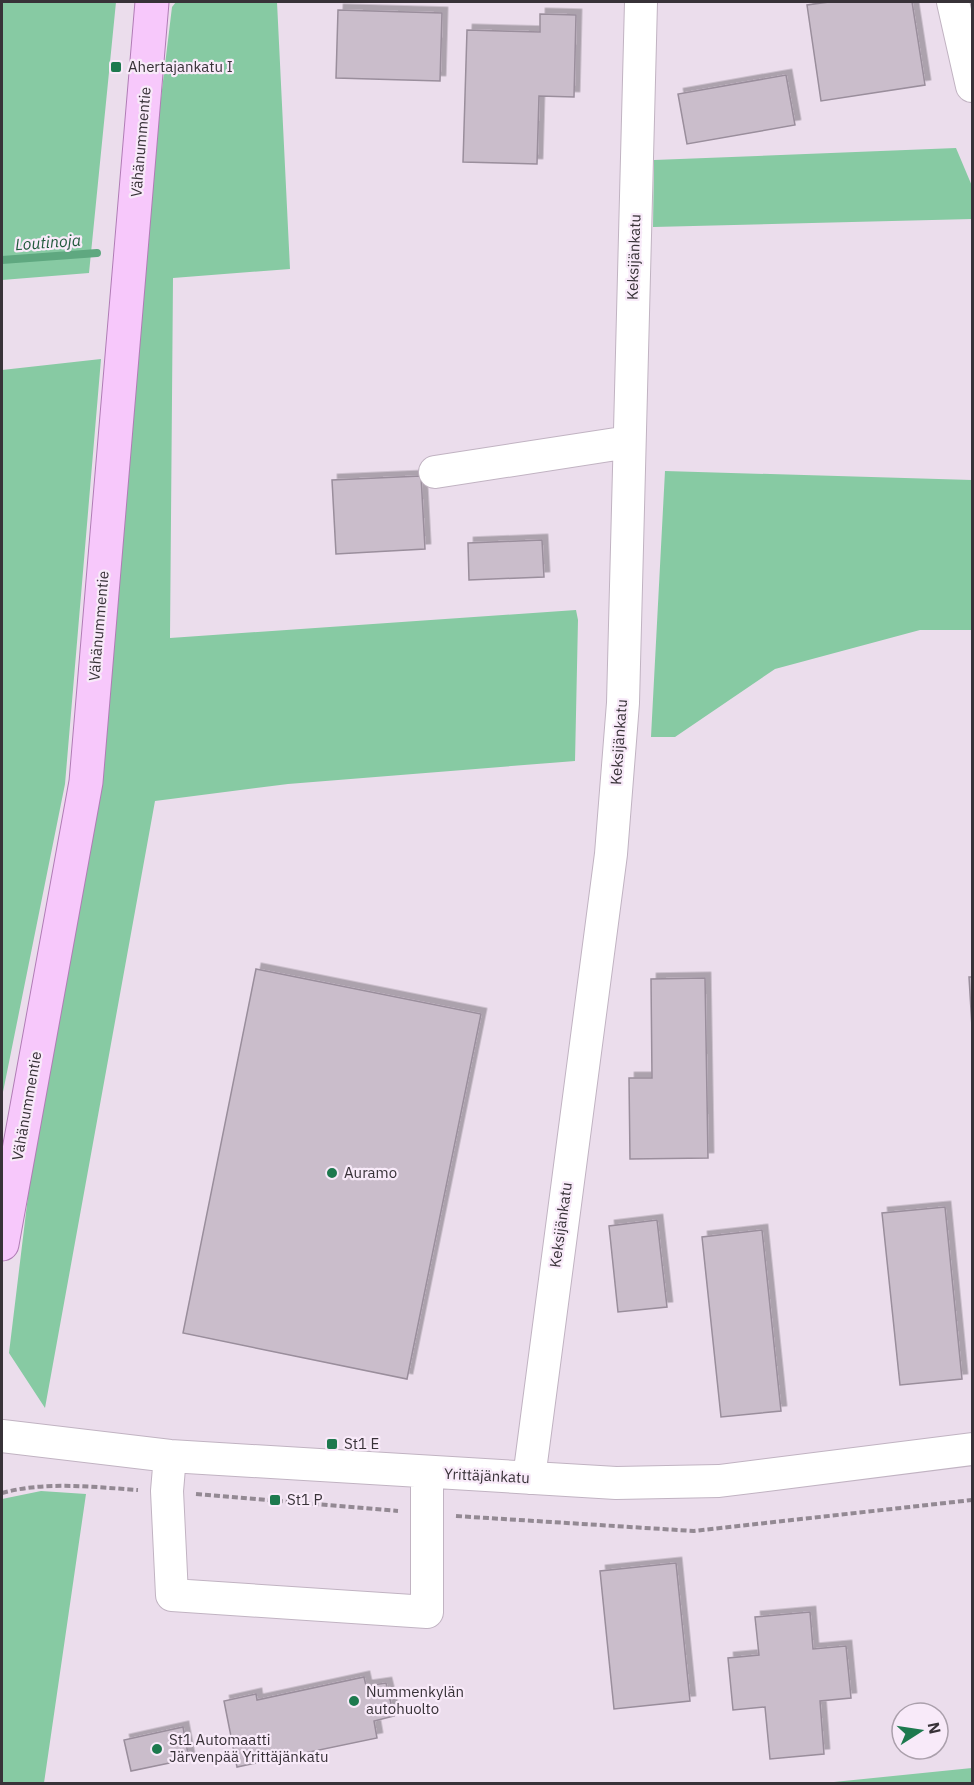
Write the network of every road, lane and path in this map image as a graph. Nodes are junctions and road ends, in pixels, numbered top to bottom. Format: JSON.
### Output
{"nodes":[{"id":1,"x":152,"y":2,"type":"edge"},
{"id":2,"x":641,"y":2,"type":"edge"},
{"id":3,"x":953,"y":2,"type":"edge"},
{"id":4,"x":972,"y":86,"type":"edge"},
{"id":5,"x":629,"y":442,"type":"junction"},
{"id":6,"x":435,"y":472,"type":"dead end"},
{"id":7,"x":2,"y":1244,"type":"edge"},
{"id":8,"x":2,"y":1436,"type":"edge"},
{"id":9,"x":972,"y":1449,"type":"edge"},
{"id":10,"x":170,"y":1456,"type":"junction"},
{"id":11,"x":427,"y":1473,"type":"junction"},
{"id":12,"x":529,"y":1478,"type":"junction"},
{"id":13,"x":167,"y":1491,"type":"junction"},
{"id":14,"x":2,"y":1493,"type":"edge"},
{"id":15,"x":972,"y":1500,"type":"edge"},
{"id":16,"x":426,"y":1514,"type":"junction"}],
"edges":[{"from":1,"to":7,"type":"main road","name":"Vähänummentie"},
{"from":2,"to":5,"type":"street","name":"Keksijänkatu"},
{"from":3,"to":4,"type":"street"},
{"from":5,"to":6,"type":"street"},
{"from":5,"to":12,"type":"street","name":"Keksijänkatu"},
{"from":8,"to":10,"type":"street","name":"Yrittäjänkatu"},
{"from":9,"to":12,"type":"street","name":"Yrittäjänkatu"},
{"from":10,"to":11,"type":"street","name":"Yrittäjänkatu"},
{"from":10,"to":13,"type":"street"},
{"from":11,"to":12,"type":"street","name":"Yrittäjänkatu"},
{"from":11,"to":16,"type":"street"},
{"from":13,"to":14,"type":"path"},
{"from":13,"to":16,"type":"path"},
{"from":13,"to":16,"type":"street"},
{"from":15,"to":16,"type":"path"}]}
